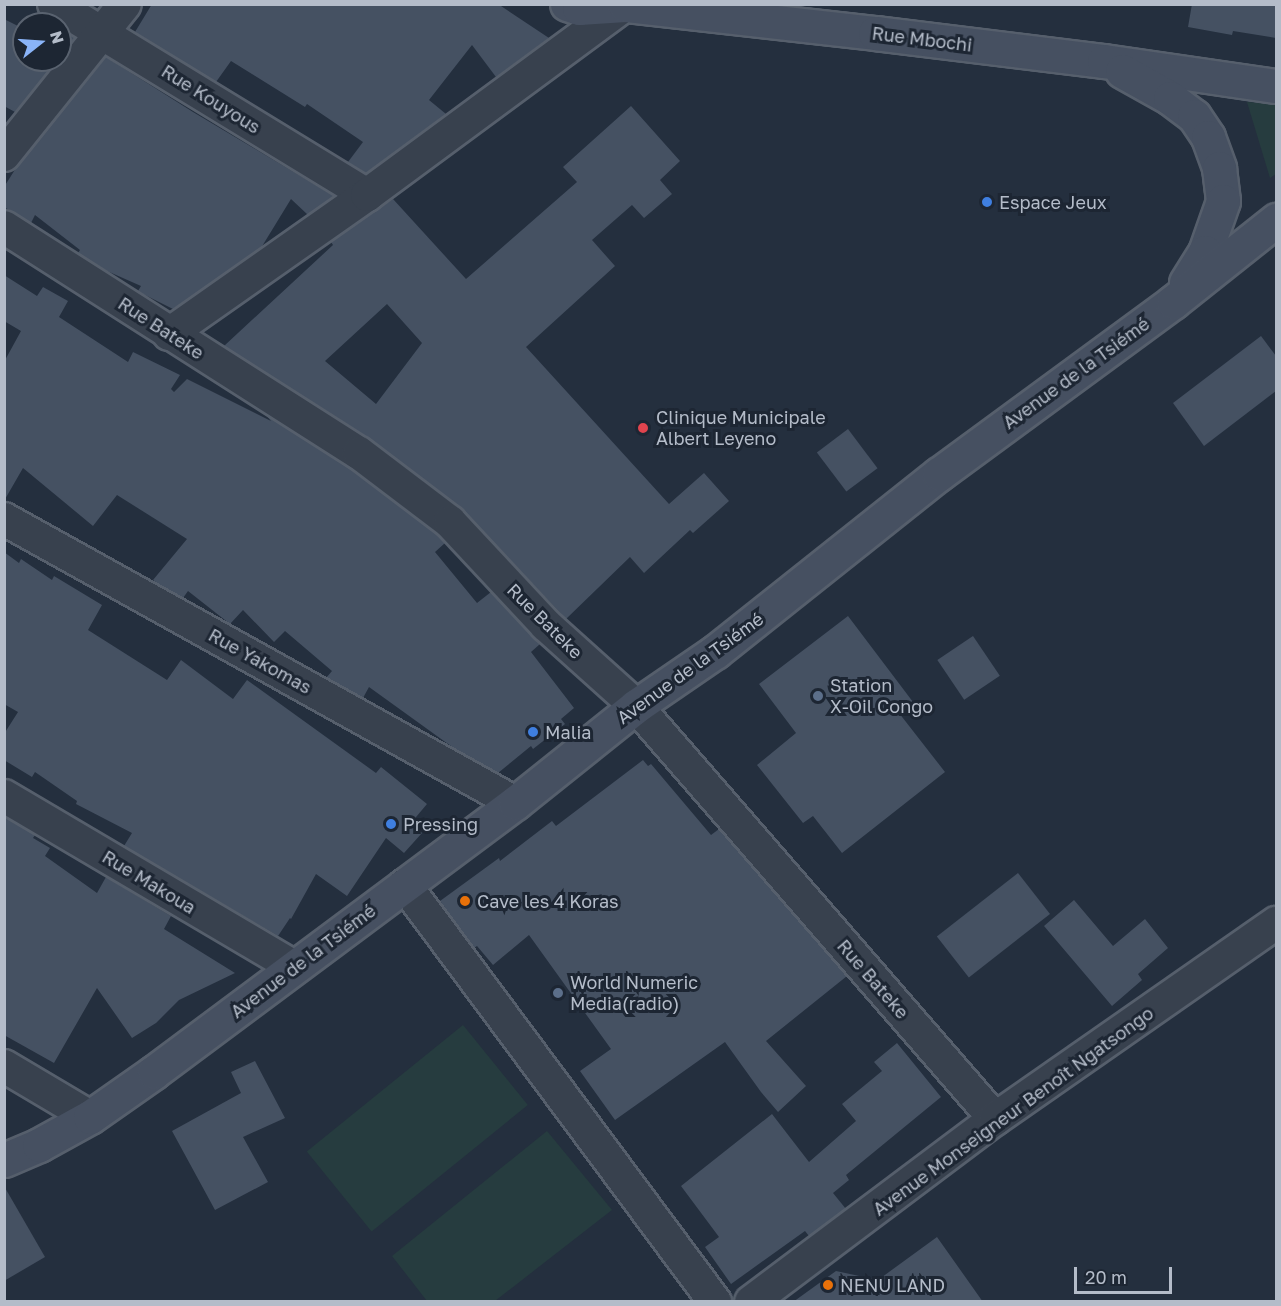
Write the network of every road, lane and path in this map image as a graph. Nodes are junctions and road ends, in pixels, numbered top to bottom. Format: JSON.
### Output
{"nodes":[{"id":1,"x":54,"y":4,"type":"edge"},
{"id":2,"x":125,"y":4,"type":"edge"},
{"id":3,"x":567,"y":4,"type":"edge"},
{"id":4,"x":626,"y":5,"type":"edge"},
{"id":5,"x":104,"y":33,"type":"junction"},
{"id":6,"x":1104,"y":61,"type":"junction"},
{"id":7,"x":1276,"y":86,"type":"edge"},
{"id":8,"x":4,"y":155,"type":"edge"},
{"id":9,"x":367,"y":195,"type":"junction"},
{"id":10,"x":1276,"y":220,"type":"edge"},
{"id":11,"x":4,"y":226,"type":"edge"},
{"id":12,"x":1173,"y":302,"type":"junction"},
{"id":13,"x":169,"y":334,"type":"junction"},
{"id":14,"x":4,"y":519,"type":"edge"},
{"id":15,"x":636,"y":706,"type":"junction"},
{"id":16,"x":4,"y":796,"type":"edge"},
{"id":17,"x":515,"y":803,"type":"junction"},
{"id":18,"x":405,"y":885,"type":"junction"},
{"id":19,"x":1276,"y":923,"type":"edge"},
{"id":20,"x":294,"y":967,"type":"junction"},
{"id":21,"x":4,"y":1066,"type":"edge"},
{"id":22,"x":90,"y":1117,"type":"junction"},
{"id":23,"x":995,"y":1119,"type":"junction"},
{"id":24,"x":4,"y":1160,"type":"edge"},
{"id":25,"x":715,"y":1302,"type":"edge"},
{"id":26,"x":751,"y":1302,"type":"edge"}],
"edges":[{"from":1,"to":5,"type":"street","name":"Rue Kouyous"},
{"from":2,"to":5,"type":"street"},
{"from":3,"to":4,"type":"main road","name":"Rue Mbochi"},
{"from":4,"to":6,"type":"main road","name":"Rue Mbochi"},
{"from":4,"to":9,"type":"street"},
{"from":5,"to":8,"type":"street"},
{"from":5,"to":9,"type":"street","name":"Rue Kouyous"},
{"from":6,"to":7,"type":"main road","name":"Rue Mbochi"},
{"from":6,"to":12,"type":"main road"},
{"from":9,"to":13,"type":"street"},
{"from":10,"to":12,"type":"main road","name":"Avenue de la Tsiémé"},
{"from":11,"to":13,"type":"street","name":"Rue Bateke"},
{"from":12,"to":15,"type":"main road","name":"Avenue de la Tsiémé"},
{"from":13,"to":15,"type":"street","name":"Rue Bateke"},
{"from":14,"to":17,"type":"street","name":"Rue Yakomas"},
{"from":15,"to":17,"type":"main road","name":"Avenue de la Tsiémé"},
{"from":15,"to":23,"type":"street","name":"Rue Bateke"},
{"from":16,"to":20,"type":"street","name":"Rue Makoua"},
{"from":17,"to":18,"type":"main road","name":"Avenue de la Tsiémé"},
{"from":18,"to":20,"type":"main road","name":"Avenue de la Tsiémé"},
{"from":18,"to":25,"type":"street"},
{"from":19,"to":23,"type":"street","name":"Avenue Monseigneur Benoît Ngatsongo"},
{"from":20,"to":22,"type":"main road","name":"Avenue de la Tsiémé"},
{"from":21,"to":22,"type":"street"},
{"from":22,"to":24,"type":"main road","name":"Avenue de la Tsiémé"},
{"from":23,"to":26,"type":"street","name":"Avenue Monseigneur Benoît Ngatsongo"}]}
